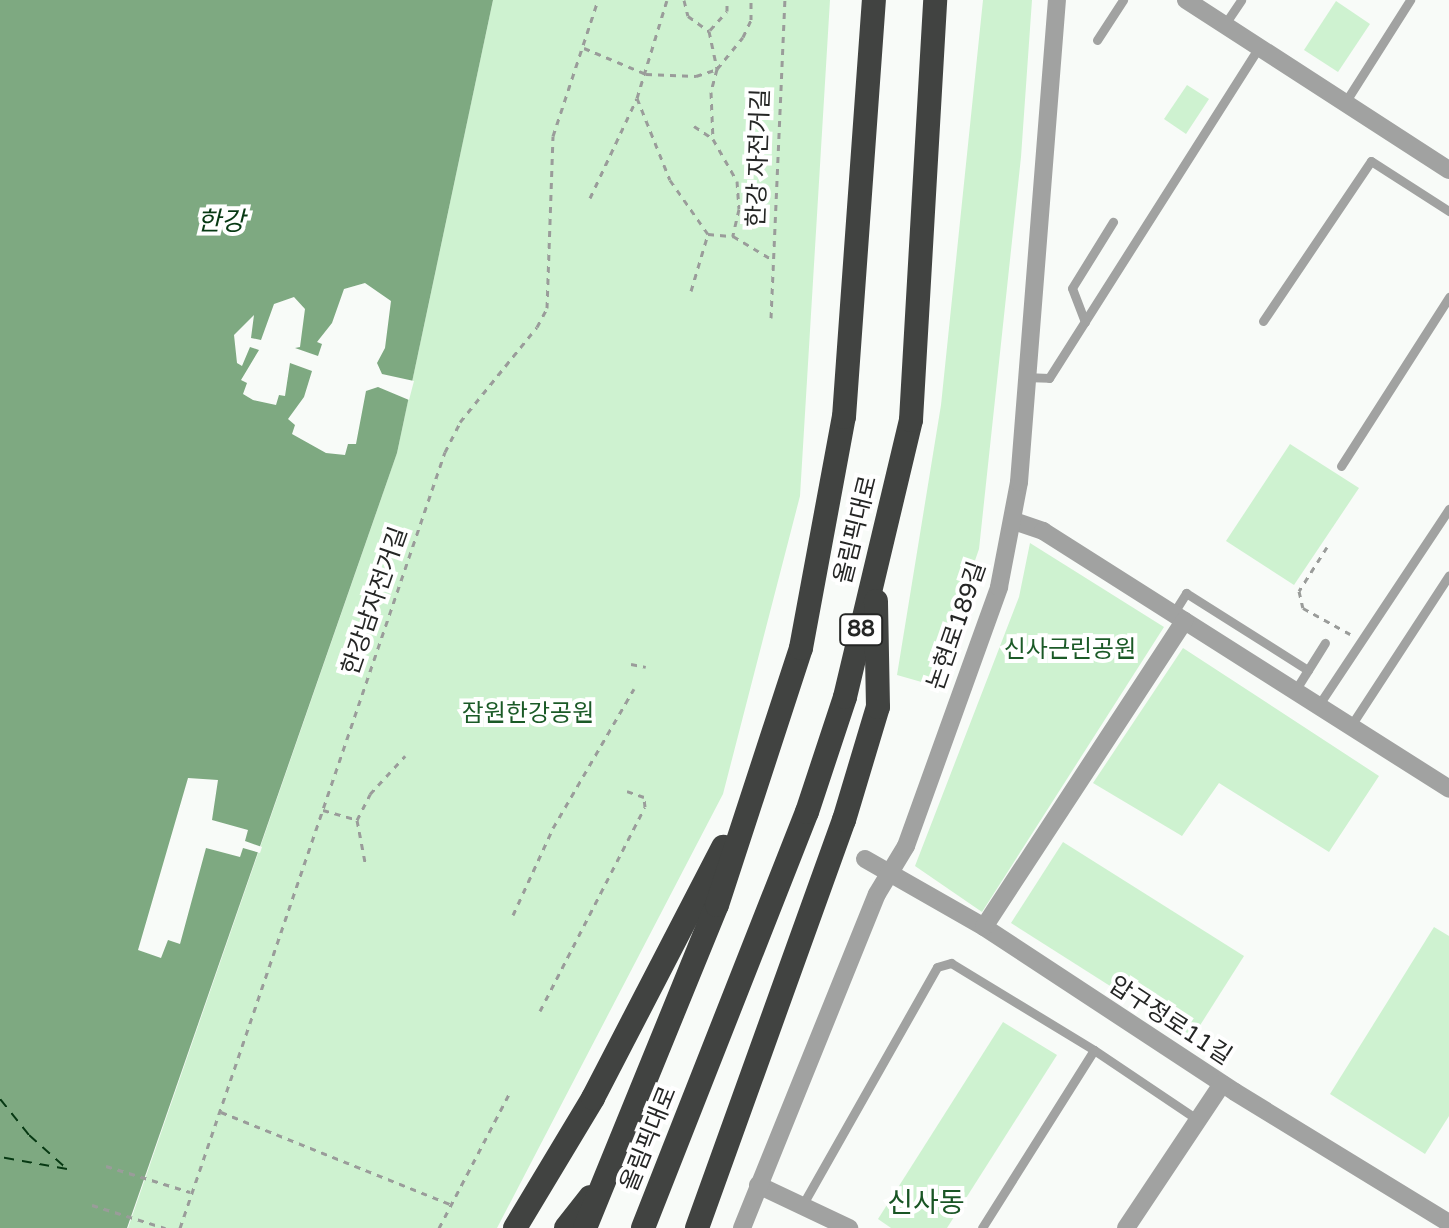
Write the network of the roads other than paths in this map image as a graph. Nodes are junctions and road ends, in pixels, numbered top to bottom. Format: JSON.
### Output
{"nodes":[{"id":1,"x":874,"y":0,"type":"edge"},
{"id":2,"x":937,"y":0,"type":"edge"},
{"id":3,"x":1057,"y":0,"type":"edge"},
{"id":4,"x":1123,"y":0,"type":"edge"},
{"id":5,"x":1186,"y":0,"type":"edge"},
{"id":6,"x":1241,"y":0,"type":"edge"},
{"id":7,"x":1410,"y":0,"type":"edge"},
{"id":8,"x":1225,"y":24,"type":"junction"},
{"id":9,"x":1097,"y":40,"type":"dead end"},
{"id":10,"x":1260,"y":46,"type":"junction"},
{"id":11,"x":1346,"y":101,"type":"junction"},
{"id":12,"x":1449,"y":170,"type":"edge"},
{"id":13,"x":1449,"y":211,"type":"edge"},
{"id":14,"x":1113,"y":222,"type":"dead end"},
{"id":15,"x":1449,"y":297,"type":"edge"},
{"id":16,"x":1263,"y":321,"type":"dead end"},
{"id":17,"x":1085,"y":322,"type":"junction"},
{"id":18,"x":1024,"y":377,"type":"junction"},
{"id":19,"x":1341,"y":466,"type":"dead end"},
{"id":20,"x":1449,"y":509,"type":"edge"},
{"id":21,"x":1014,"y":521,"type":"junction"},
{"id":22,"x":876,"y":565,"type":"junction"},
{"id":23,"x":1449,"y":575,"type":"edge"},
{"id":24,"x":1178,"y":617,"type":"junction"},
{"id":25,"x":1325,"y":643,"type":"dead end"},
{"id":26,"x":1308,"y":670,"type":"junction"},
{"id":27,"x":1295,"y":691,"type":"junction"},
{"id":28,"x":1318,"y":706,"type":"junction"},
{"id":29,"x":1350,"y":727,"type":"junction"},
{"id":30,"x":1449,"y":789,"type":"edge"},
{"id":31,"x":752,"y":792,"type":"junction"},
{"id":32,"x":865,"y":859,"type":"dead end"},
{"id":33,"x":892,"y":873,"type":"junction"},
{"id":34,"x":984,"y":927,"type":"junction"},
{"id":35,"x":1094,"y":1050,"type":"junction"},
{"id":36,"x":1222,"y":1084,"type":"junction"},
{"id":37,"x":1198,"y":1120,"type":"junction"},
{"id":38,"x":602,"y":1183,"type":"junction"},
{"id":39,"x":758,"y":1185,"type":"junction"},
{"id":40,"x":803,"y":1204,"type":"junction"},
{"id":41,"x":1449,"y":1223,"type":"edge"},
{"id":42,"x":515,"y":1228,"type":"edge"},
{"id":43,"x":566,"y":1228,"type":"edge"},
{"id":44,"x":585,"y":1228,"type":"edge"},
{"id":45,"x":643,"y":1228,"type":"edge"},
{"id":46,"x":697,"y":1228,"type":"edge"},
{"id":47,"x":742,"y":1228,"type":"edge"},
{"id":48,"x":849,"y":1228,"type":"edge"},
{"id":49,"x":982,"y":1228,"type":"edge"},
{"id":50,"x":1126,"y":1228,"type":"edge"}],
"edges":[{"from":1,"to":31,"type":"highway","name":"올림픽대로","number":"88"},
{"from":2,"to":22,"type":"highway","name":"올림픽대로","number":"88"},
{"from":3,"to":18,"type":"street","name":"논현로189길"},
{"from":4,"to":9,"type":"lane"},
{"from":5,"to":8,"type":"street"},
{"from":6,"to":8,"type":"lane"},
{"from":7,"to":11,"type":"lane"},
{"from":8,"to":10,"type":"street"},
{"from":10,"to":11,"type":"street"},
{"from":10,"to":17,"type":"lane"},
{"from":11,"to":12,"type":"street"},
{"from":13,"to":16,"type":"lane"},
{"from":14,"to":17,"type":"lane"},
{"from":15,"to":19,"type":"lane"},
{"from":17,"to":18,"type":"lane"},
{"from":18,"to":21,"type":"street","name":"논현로189길"},
{"from":20,"to":28,"type":"lane"},
{"from":21,"to":24,"type":"street"},
{"from":21,"to":33,"type":"street","name":"논현로189길"},
{"from":22,"to":45,"type":"highway","name":"올림픽대로","number":"88"},
{"from":22,"to":46,"type":"highway"},
{"from":23,"to":29,"type":"lane"},
{"from":24,"to":26,"type":"lane"},
{"from":24,"to":27,"type":"street"},
{"from":24,"to":34,"type":"street"},
{"from":25,"to":26,"type":"lane"},
{"from":26,"to":27,"type":"lane"},
{"from":27,"to":28,"type":"street"},
{"from":28,"to":29,"type":"street"},
{"from":29,"to":30,"type":"street"},
{"from":31,"to":38,"type":"highway","name":"올림픽대로","number":"88"},
{"from":31,"to":42,"type":"highway"},
{"from":32,"to":33,"type":"street","name":"압구정로11길"},
{"from":33,"to":34,"type":"street","name":"압구정로11길"},
{"from":33,"to":39,"type":"street","name":"논현로189길"},
{"from":34,"to":36,"type":"street","name":"압구정로11길"},
{"from":35,"to":37,"type":"lane"},
{"from":35,"to":40,"type":"lane"},
{"from":35,"to":49,"type":"lane"},
{"from":36,"to":37,"type":"street"},
{"from":36,"to":41,"type":"street","name":"압구정로11길"},
{"from":37,"to":50,"type":"street"},
{"from":38,"to":43,"type":"highway"},
{"from":38,"to":44,"type":"highway","name":"올림픽대로","number":"88"},
{"from":39,"to":40,"type":"street"},
{"from":39,"to":47,"type":"street","name":"논현로189길"},
{"from":40,"to":48,"type":"street"}]}
